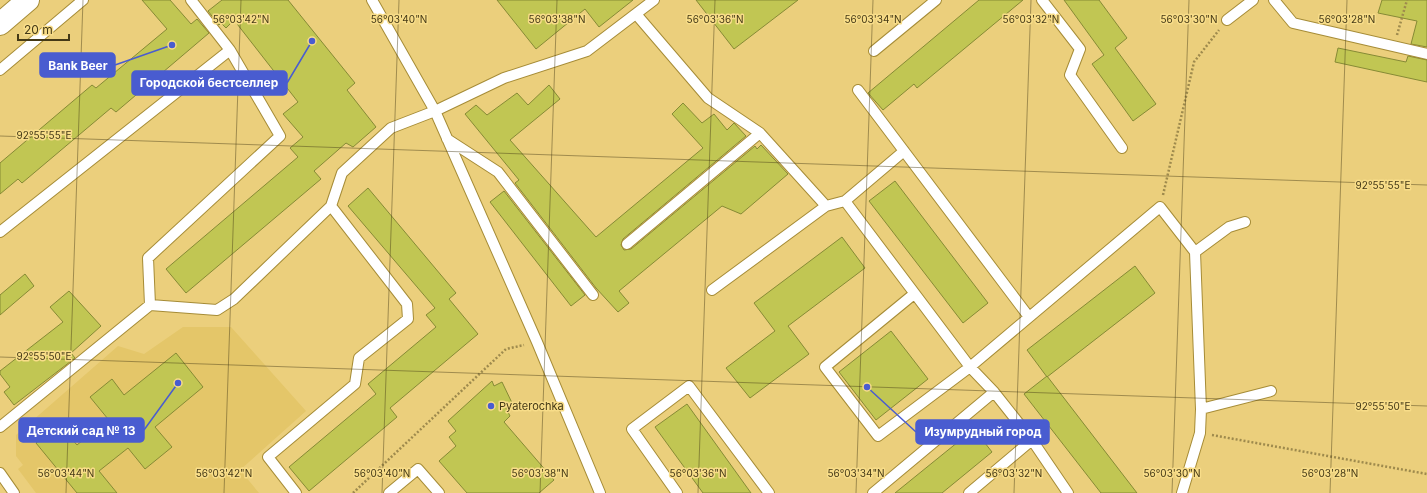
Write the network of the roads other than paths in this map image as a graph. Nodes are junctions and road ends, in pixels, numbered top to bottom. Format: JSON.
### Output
{"nodes":[{"id":1,"x":28,"y":0,"type":"edge"},
{"id":2,"x":83,"y":0,"type":"edge"},
{"id":3,"x":191,"y":0,"type":"edge"},
{"id":4,"x":372,"y":0,"type":"edge"},
{"id":5,"x":654,"y":0,"type":"edge"},
{"id":6,"x":936,"y":0,"type":"edge"},
{"id":7,"x":1042,"y":0,"type":"edge"},
{"id":8,"x":1253,"y":0,"type":"edge"},
{"id":9,"x":1274,"y":0,"type":"edge"},
{"id":10,"x":636,"y":14,"type":"junction"},
{"id":11,"x":1227,"y":20,"type":"road end"},
{"id":12,"x":0,"y":24,"type":"edge"},
{"id":13,"x":230,"y":50,"type":"junction"},
{"id":14,"x":874,"y":51,"type":"dead end"},
{"id":15,"x":1427,"y":54,"type":"edge"},
{"id":16,"x":0,"y":70,"type":"edge"},
{"id":17,"x":858,"y":90,"type":"dead end"},
{"id":18,"x":435,"y":111,"type":"junction"},
{"id":19,"x":760,"y":133,"type":"junction"},
{"id":20,"x":447,"y":139,"type":"junction"},
{"id":21,"x":1122,"y":148,"type":"dead end"},
{"id":22,"x":904,"y":151,"type":"junction"},
{"id":23,"x":845,"y":201,"type":"junction"},
{"id":24,"x":331,"y":206,"type":"junction"},
{"id":25,"x":826,"y":206,"type":"junction"},
{"id":26,"x":1245,"y":222,"type":"dead end"},
{"id":27,"x":0,"y":232,"type":"edge"},
{"id":28,"x":627,"y":244,"type":"dead end"},
{"id":29,"x":1195,"y":252,"type":"junction"},
{"id":30,"x":712,"y":290,"type":"dead end"},
{"id":31,"x":914,"y":294,"type":"junction"},
{"id":32,"x":593,"y":295,"type":"dead end"},
{"id":33,"x":150,"y":305,"type":"junction"},
{"id":34,"x":1029,"y":317,"type":"junction"},
{"id":35,"x":970,"y":367,"type":"junction"},
{"id":36,"x":1271,"y":391,"type":"dead end"},
{"id":37,"x":994,"y":392,"type":"junction"},
{"id":38,"x":1201,"y":409,"type":"junction"},
{"id":39,"x":0,"y":427,"type":"edge"},
{"id":40,"x":1032,"y":440,"type":"junction"},
{"id":41,"x":0,"y":474,"type":"edge"},
{"id":42,"x":14,"y":493,"type":"edge"},
{"id":43,"x":296,"y":493,"type":"edge"},
{"id":44,"x":389,"y":493,"type":"edge"},
{"id":45,"x":439,"y":493,"type":"edge"},
{"id":46,"x":600,"y":493,"type":"edge"},
{"id":47,"x":677,"y":493,"type":"edge"},
{"id":48,"x":769,"y":493,"type":"edge"},
{"id":49,"x":873,"y":493,"type":"edge"},
{"id":50,"x":969,"y":493,"type":"edge"},
{"id":51,"x":1068,"y":493,"type":"edge"},
{"id":52,"x":1182,"y":493,"type":"edge"}],
"edges":[{"from":1,"to":12,"type":"main road"},
{"from":2,"to":16,"type":"lane"},
{"from":3,"to":13,"type":"lane"},
{"from":4,"to":18,"type":"lane"},
{"from":5,"to":10,"type":"lane"},
{"from":6,"to":14,"type":"lane"},
{"from":7,"to":21,"type":"lane"},
{"from":8,"to":11,"type":"lane"},
{"from":9,"to":15,"type":"lane"},
{"from":10,"to":18,"type":"lane"},
{"from":10,"to":19,"type":"lane"},
{"from":13,"to":27,"type":"lane"},
{"from":13,"to":33,"type":"lane"},
{"from":17,"to":22,"type":"lane"},
{"from":18,"to":20,"type":"lane"},
{"from":18,"to":24,"type":"lane"},
{"from":19,"to":25,"type":"lane"},
{"from":19,"to":28,"type":"lane"},
{"from":20,"to":32,"type":"lane"},
{"from":20,"to":46,"type":"lane"},
{"from":22,"to":23,"type":"lane"},
{"from":22,"to":34,"type":"lane"},
{"from":23,"to":25,"type":"lane"},
{"from":23,"to":31,"type":"lane"},
{"from":24,"to":33,"type":"lane"},
{"from":24,"to":43,"type":"lane"},
{"from":25,"to":30,"type":"lane"},
{"from":26,"to":29,"type":"lane"},
{"from":29,"to":34,"type":"lane"},
{"from":29,"to":38,"type":"lane"},
{"from":31,"to":35,"type":"lane"},
{"from":31,"to":35,"type":"lane"},
{"from":33,"to":39,"type":"lane"},
{"from":34,"to":35,"type":"lane"},
{"from":35,"to":37,"type":"lane"},
{"from":36,"to":38,"type":"lane"},
{"from":37,"to":40,"type":"lane"},
{"from":37,"to":49,"type":"lane"},
{"from":38,"to":52,"type":"lane"},
{"from":40,"to":50,"type":"lane"},
{"from":40,"to":51,"type":"lane"},
{"from":41,"to":42,"type":"lane"},
{"from":44,"to":45,"type":"lane"},
{"from":47,"to":48,"type":"lane"}]}
